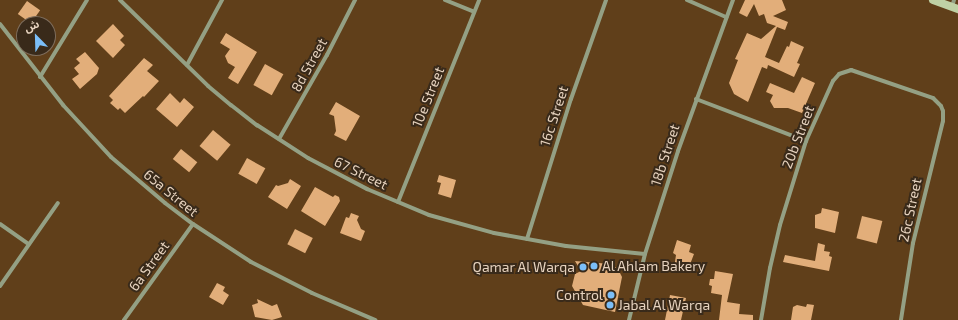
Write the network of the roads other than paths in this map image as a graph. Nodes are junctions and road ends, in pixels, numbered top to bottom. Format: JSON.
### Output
{"nodes":[{"id":1,"x":87,"y":0,"type":"edge"},
{"id":2,"x":120,"y":0,"type":"edge"},
{"id":3,"x":222,"y":0,"type":"edge"},
{"id":4,"x":356,"y":0,"type":"edge"},
{"id":5,"x":445,"y":0,"type":"edge"},
{"id":6,"x":479,"y":0,"type":"edge"},
{"id":7,"x":606,"y":0,"type":"edge"},
{"id":8,"x":687,"y":0,"type":"edge"},
{"id":9,"x":733,"y":0,"type":"edge"},
{"id":10,"x":933,"y":0,"type":"edge"},
{"id":11,"x":952,"y":4,"type":"edge"},
{"id":12,"x":474,"y":12,"type":"junction"},
{"id":13,"x":726,"y":17,"type":"junction"},
{"id":14,"x":0,"y":24,"type":"edge"},
{"id":15,"x":187,"y":65,"type":"junction"},
{"id":16,"x":40,"y":77,"type":"junction"},
{"id":17,"x":696,"y":99,"type":"junction"},
{"id":18,"x":942,"y":106,"type":"joint"},
{"id":19,"x":279,"y":140,"type":"junction"},
{"id":20,"x":806,"y":141,"type":"junction"},
{"id":21,"x":398,"y":202,"type":"junction"},
{"id":22,"x":58,"y":203,"type":"dead end"},
{"id":23,"x":0,"y":224,"type":"edge"},
{"id":24,"x":193,"y":224,"type":"junction"},
{"id":25,"x":527,"y":239,"type":"junction"},
{"id":26,"x":29,"y":244,"type":"junction"},
{"id":27,"x":645,"y":254,"type":"junction"},
{"id":28,"x":0,"y":286,"type":"edge"},
{"id":29,"x":124,"y":320,"type":"edge"},
{"id":30,"x":375,"y":320,"type":"edge"},
{"id":31,"x":628,"y":320,"type":"edge"},
{"id":32,"x":761,"y":320,"type":"edge"},
{"id":33,"x":901,"y":320,"type":"edge"}],
"edges":[{"from":1,"to":16,"type":"street"},
{"from":2,"to":15,"type":"street","name":"67 Street"},
{"from":3,"to":15,"type":"street"},
{"from":4,"to":19,"type":"street","name":"8d Street"},
{"from":5,"to":12,"type":"street"},
{"from":6,"to":12,"type":"street","name":"10e Street"},
{"from":7,"to":25,"type":"street","name":"16c Street"},
{"from":8,"to":13,"type":"street"},
{"from":9,"to":13,"type":"street","name":"18b Street"},
{"from":10,"to":11,"type":"street"},
{"from":12,"to":21,"type":"street","name":"10e Street"},
{"from":13,"to":17,"type":"street","name":"18b Street"},
{"from":14,"to":16,"type":"street","name":"65a Street"},
{"from":15,"to":19,"type":"street","name":"67 Street"},
{"from":16,"to":24,"type":"street","name":"65a Street"},
{"from":17,"to":20,"type":"street"},
{"from":17,"to":27,"type":"street","name":"18b Street"},
{"from":18,"to":20,"type":"street","name":"20b Street"},
{"from":18,"to":33,"type":"street","name":"26c Street"},
{"from":19,"to":21,"type":"street","name":"67 Street"},
{"from":20,"to":32,"type":"street","name":"20b Street"},
{"from":21,"to":25,"type":"street","name":"67 Street"},
{"from":22,"to":26,"type":"street"},
{"from":23,"to":26,"type":"street"},
{"from":24,"to":29,"type":"street","name":"6a Street"},
{"from":24,"to":30,"type":"street","name":"65a Street"},
{"from":25,"to":27,"type":"street","name":"67 Street"},
{"from":26,"to":28,"type":"street"},
{"from":27,"to":31,"type":"street","name":"18b Street"}]}
